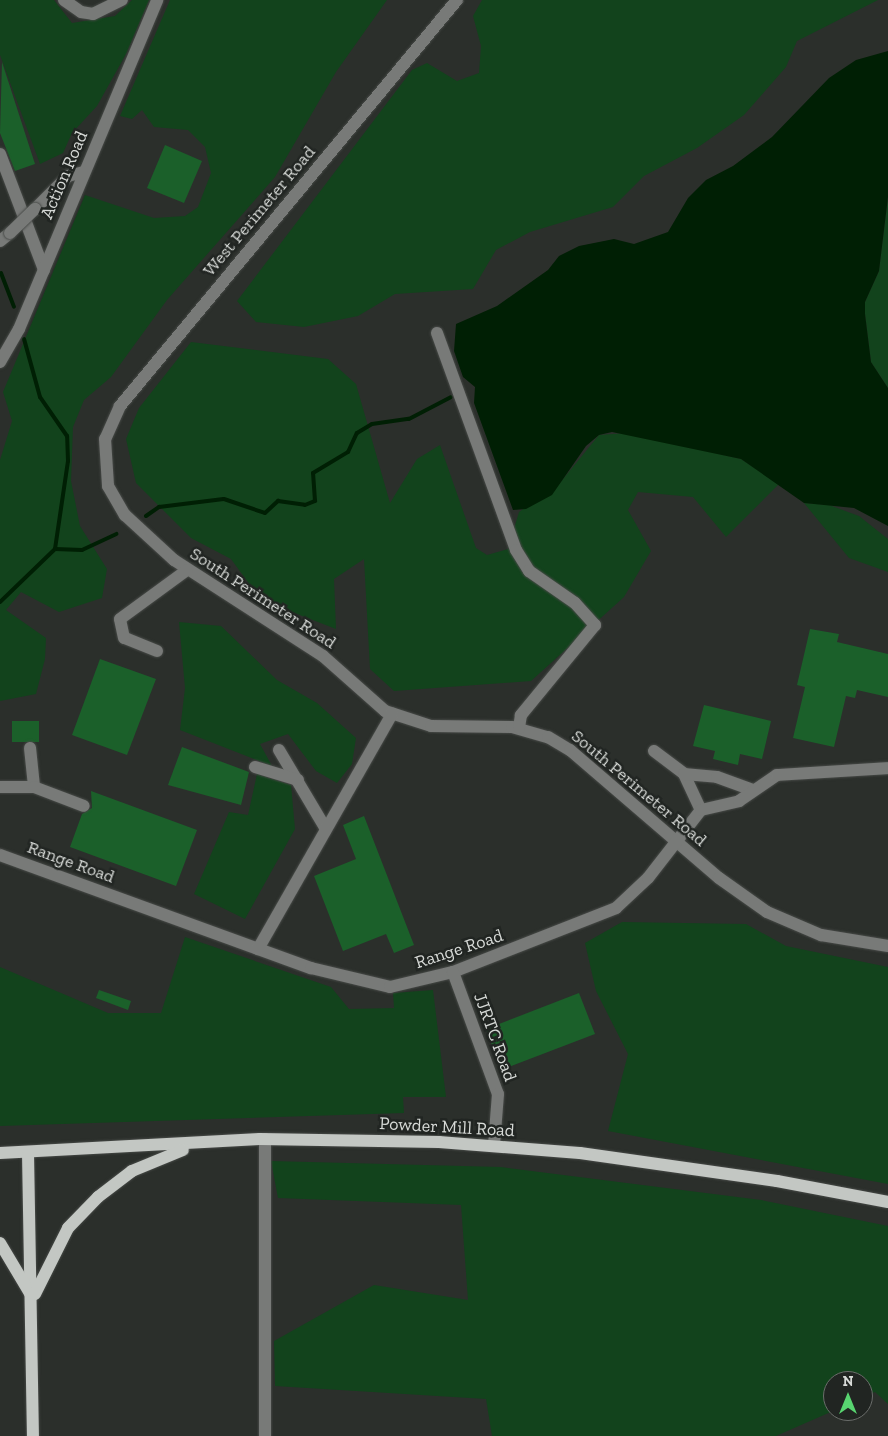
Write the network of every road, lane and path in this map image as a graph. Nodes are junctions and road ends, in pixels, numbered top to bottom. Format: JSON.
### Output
{"nodes":[{"id":1,"x":64,"y":0,"type":"edge"},
{"id":2,"x":122,"y":0,"type":"edge"},
{"id":3,"x":157,"y":0,"type":"edge"},
{"id":4,"x":457,"y":0,"type":"edge"},
{"id":5,"x":0,"y":154,"type":"edge"},
{"id":6,"x":84,"y":172,"type":"junction"},
{"id":7,"x":0,"y":241,"type":"edge"},
{"id":8,"x":44,"y":270,"type":"junction"},
{"id":9,"x":437,"y":333,"type":"dead end"},
{"id":10,"x":0,"y":362,"type":"edge"},
{"id":11,"x":104,"y":452,"type":"joint"},
{"id":12,"x":187,"y":570,"type":"junction"},
{"id":13,"x":157,"y":651,"type":"dead end"},
{"id":14,"x":392,"y":714,"type":"junction"},
{"id":15,"x":519,"y":728,"type":"junction"},
{"id":16,"x":30,"y":748,"type":"dead end"},
{"id":17,"x":279,"y":750,"type":"dead end"},
{"id":18,"x":654,"y":751,"type":"dead end"},
{"id":19,"x":256,"y":767,"type":"dead end"},
{"id":20,"x":888,"y":768,"type":"edge"},
{"id":21,"x":684,"y":774,"type":"junction"},
{"id":22,"x":298,"y":780,"type":"junction"},
{"id":23,"x":0,"y":787,"type":"edge"},
{"id":24,"x":34,"y":787,"type":"junction"},
{"id":25,"x":753,"y":790,"type":"junction"},
{"id":26,"x":84,"y":806,"type":"dead end"},
{"id":27,"x":701,"y":810,"type":"junction"},
{"id":28,"x":326,"y":829,"type":"junction"},
{"id":29,"x":676,"y":840,"type":"junction"},
{"id":30,"x":0,"y":855,"type":"edge"},
{"id":31,"x":888,"y":946,"type":"edge"},
{"id":32,"x":258,"y":949,"type":"junction"},
{"id":33,"x":454,"y":972,"type":"junction"},
{"id":34,"x":265,"y":1139,"type":"junction"},
{"id":35,"x":494,"y":1145,"type":"junction"},
{"id":36,"x":192,"y":1146,"type":"junction"},
{"id":37,"x":0,"y":1153,"type":"edge"},
{"id":38,"x":28,"y":1153,"type":"junction"},
{"id":39,"x":888,"y":1202,"type":"edge"},
{"id":40,"x":0,"y":1244,"type":"edge"},
{"id":41,"x":33,"y":1298,"type":"junction"},
{"id":42,"x":33,"y":1436,"type":"edge"},
{"id":43,"x":265,"y":1436,"type":"edge"}],
"edges":[{"from":1,"to":2,"type":"lane"},
{"from":3,"to":6,"type":"lane","name":"Action Road"},
{"from":4,"to":11,"type":"lane","name":"West Perimeter Road"},
{"from":5,"to":8,"type":"lane"},
{"from":6,"to":7,"type":"lane","bridge":true},
{"from":6,"to":8,"type":"lane","name":"Action Road"},
{"from":8,"to":10,"type":"lane","name":"Action Road"},
{"from":9,"to":15,"type":"lane"},
{"from":11,"to":12,"type":"lane","name":"South Perimeter Road"},
{"from":12,"to":13,"type":"lane"},
{"from":12,"to":14,"type":"lane","name":"South Perimeter Road"},
{"from":14,"to":15,"type":"lane","name":"South Perimeter Road"},
{"from":14,"to":28,"type":"lane"},
{"from":15,"to":29,"type":"lane","name":"South Perimeter Road"},
{"from":16,"to":24,"type":"lane"},
{"from":17,"to":22,"type":"lane"},
{"from":18,"to":21,"type":"lane"},
{"from":19,"to":22,"type":"lane"},
{"from":20,"to":25,"type":"lane"},
{"from":21,"to":25,"type":"lane"},
{"from":21,"to":27,"type":"lane"},
{"from":22,"to":28,"type":"lane"},
{"from":23,"to":24,"type":"lane"},
{"from":24,"to":26,"type":"lane"},
{"from":25,"to":27,"type":"lane"},
{"from":27,"to":29,"type":"lane","name":"Range Road"},
{"from":28,"to":32,"type":"lane"},
{"from":29,"to":31,"type":"lane","name":"South Perimeter Road"},
{"from":29,"to":33,"type":"lane","name":"Range Road"},
{"from":30,"to":32,"type":"lane","name":"Range Road"},
{"from":32,"to":33,"type":"lane","name":"Range Road"},
{"from":33,"to":35,"type":"lane","name":"JJRTC Road"},
{"from":34,"to":35,"type":"main road","name":"Powder Mill Road"},
{"from":34,"to":36,"type":"main road","name":"Powder Mill Road"},
{"from":34,"to":43,"type":"lane"},
{"from":35,"to":39,"type":"main road","name":"Powder Mill Road"},
{"from":36,"to":38,"type":"main road","name":"Powder Mill Road"},
{"from":36,"to":41,"type":"main road"},
{"from":37,"to":38,"type":"main road","name":"Powder Mill Road"},
{"from":38,"to":41,"type":"main road"},
{"from":40,"to":41,"type":"main road"},
{"from":41,"to":42,"type":"main road"}]}
